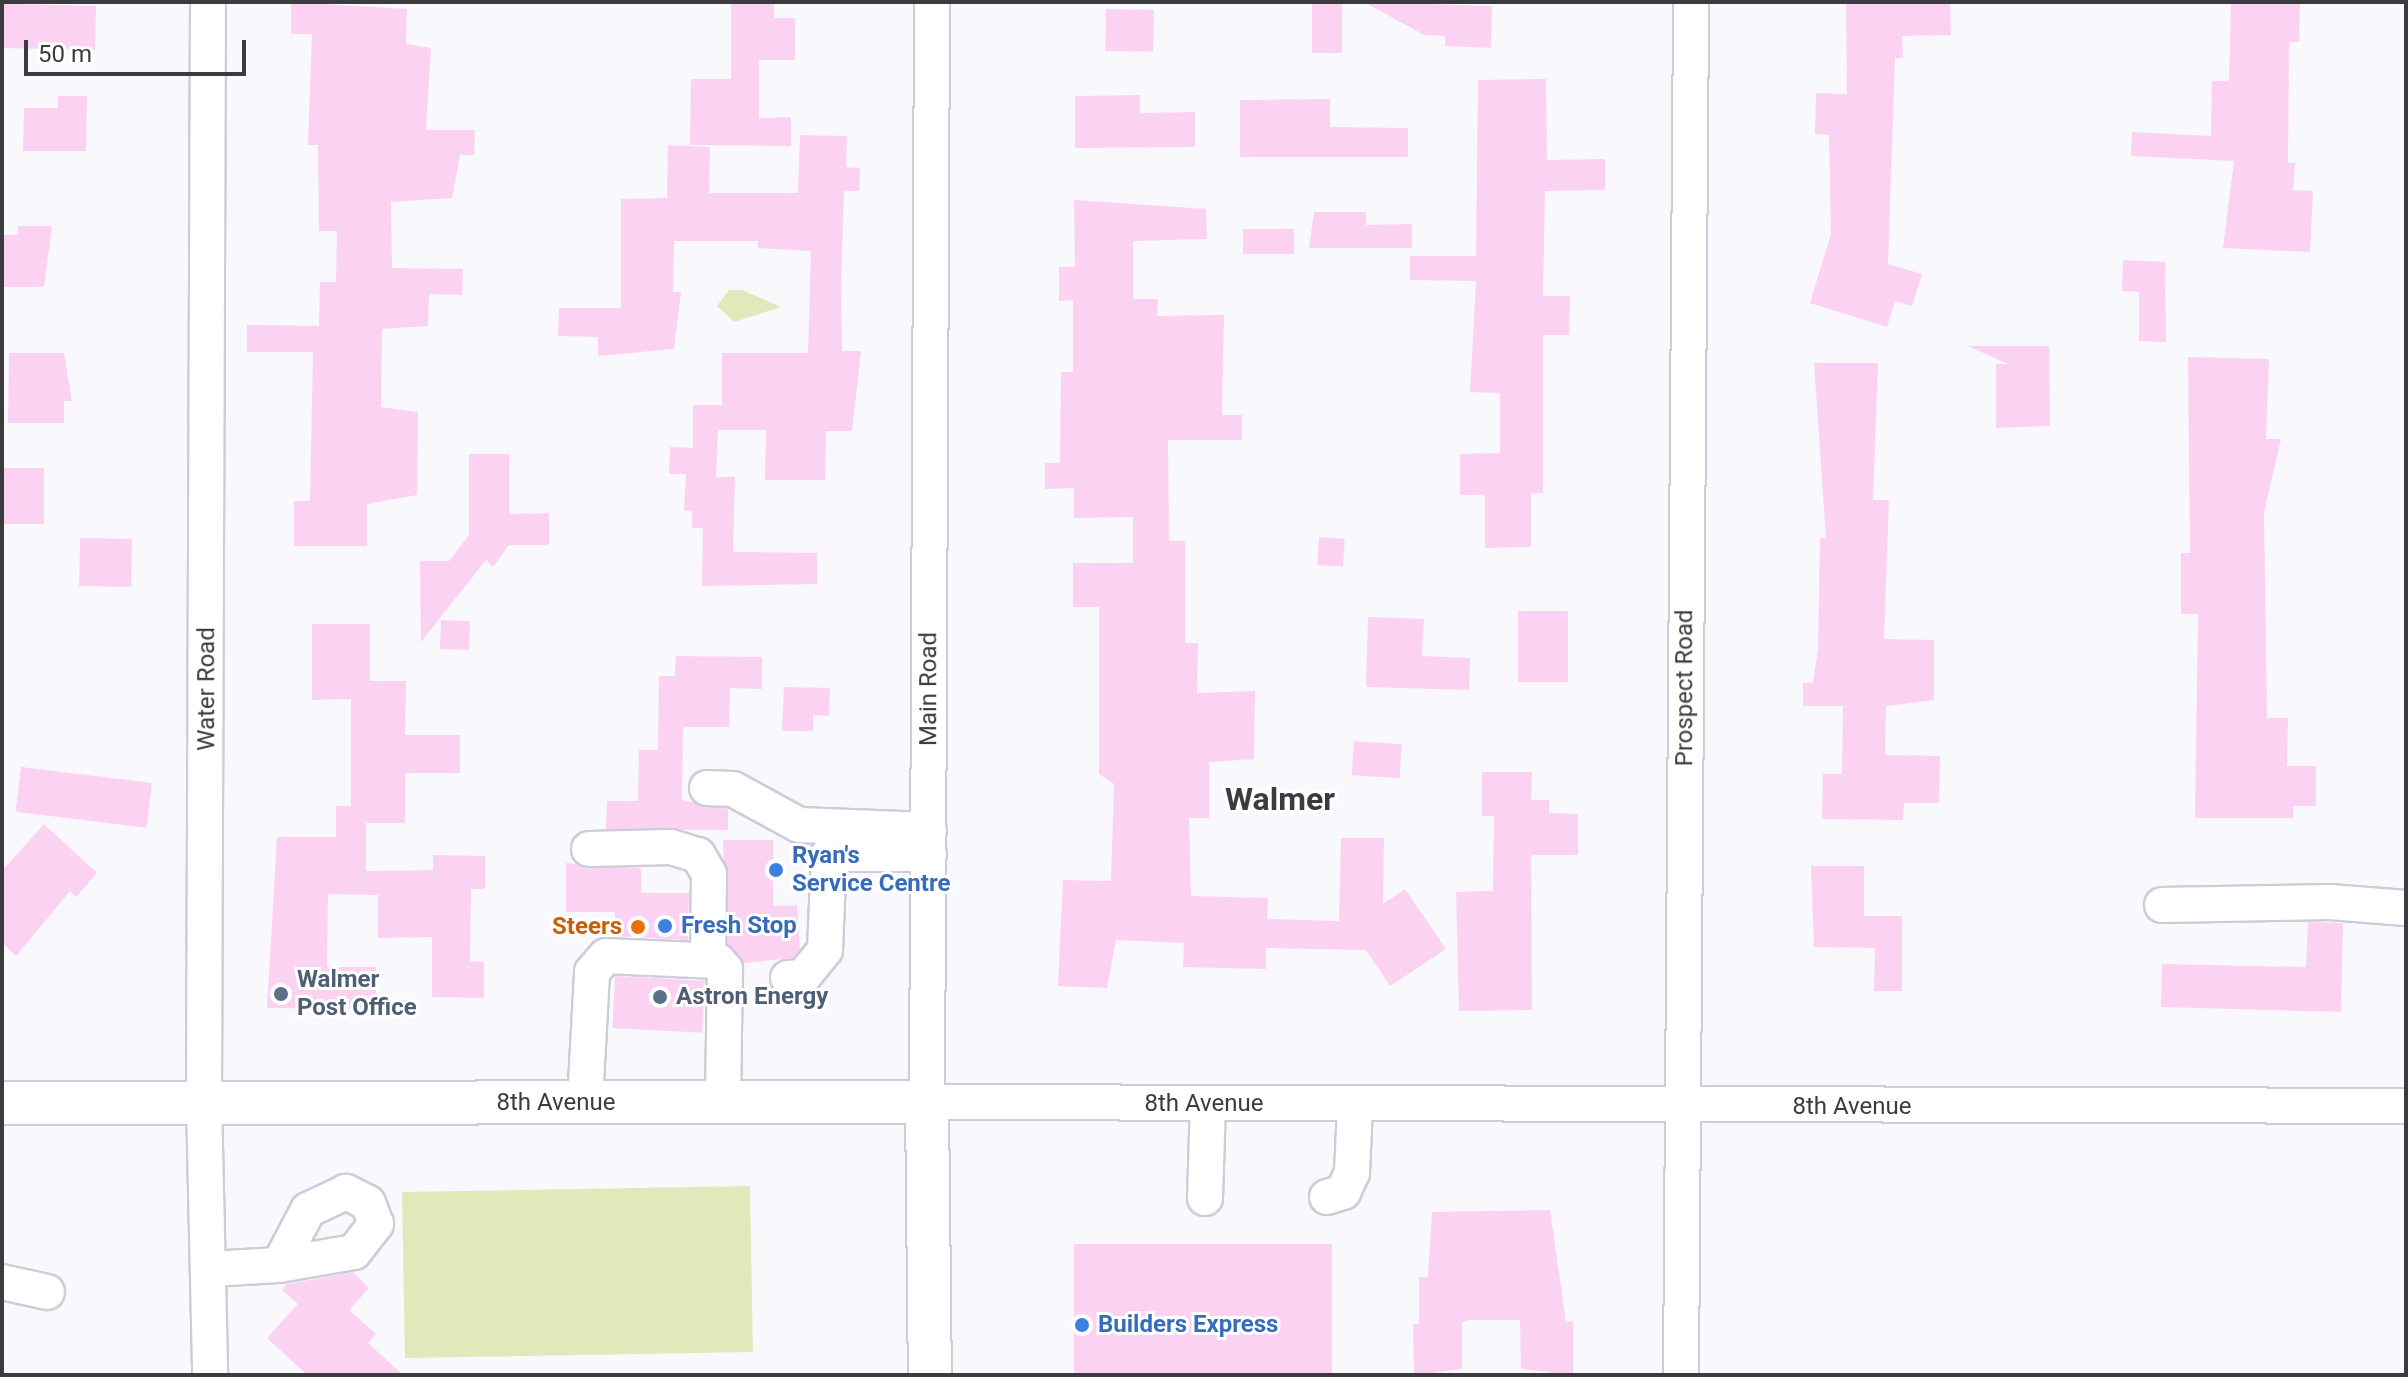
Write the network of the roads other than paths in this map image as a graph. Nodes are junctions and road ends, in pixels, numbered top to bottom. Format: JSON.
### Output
{"nodes":[{"id":1,"x":208,"y":2,"type":"edge"},
{"id":2,"x":932,"y":2,"type":"edge"},
{"id":3,"x":1691,"y":2,"type":"edge"},
{"id":4,"x":707,"y":788,"type":"dead end"},
{"id":5,"x":929,"y":842,"type":"junction"},
{"id":6,"x":589,"y":849,"type":"dead end"},
{"id":7,"x":2162,"y":905,"type":"dead end"},
{"id":8,"x":2406,"y":908,"type":"edge"},
{"id":9,"x":708,"y":957,"type":"junction"},
{"id":10,"x":788,"y":978,"type":"dead end"},
{"id":11,"x":204,"y":1102,"type":"junction"},
{"id":12,"x":585,"y":1102,"type":"junction"},
{"id":13,"x":927,"y":1102,"type":"junction"},
{"id":14,"x":2,"y":1103,"type":"edge"},
{"id":15,"x":723,"y":1103,"type":"junction"},
{"id":16,"x":1208,"y":1104,"type":"junction"},
{"id":17,"x":1355,"y":1106,"type":"junction"},
{"id":18,"x":2406,"y":1106,"type":"edge"},
{"id":19,"x":1682,"y":1108,"type":"junction"},
{"id":20,"x":1327,"y":1197,"type":"dead end"},
{"id":21,"x":1205,"y":1198,"type":"dead end"},
{"id":22,"x":279,"y":1265,"type":"dead end"},
{"id":23,"x":210,"y":1269,"type":"junction"},
{"id":24,"x":2,"y":1282,"type":"edge"},
{"id":25,"x":47,"y":1292,"type":"dead end"},
{"id":26,"x":210,"y":1375,"type":"edge"},
{"id":27,"x":930,"y":1375,"type":"edge"},
{"id":28,"x":1681,"y":1375,"type":"edge"}],
"edges":[{"from":1,"to":11,"type":"street","name":"Water Road"},
{"from":2,"to":5,"type":"street","name":"Main Road"},
{"from":3,"to":19,"type":"street","name":"Prospect Road"},
{"from":4,"to":5,"type":"street"},
{"from":5,"to":10,"type":"street"},
{"from":5,"to":13,"type":"street","name":"Main Road"},
{"from":6,"to":9,"type":"street"},
{"from":7,"to":8,"type":"street"},
{"from":9,"to":12,"type":"street"},
{"from":9,"to":15,"type":"street"},
{"from":11,"to":12,"type":"main road","name":"8th Avenue"},
{"from":11,"to":14,"type":"main road","name":"8th Avenue"},
{"from":11,"to":23,"type":"street","name":"Water Road"},
{"from":12,"to":15,"type":"main road","name":"8th Avenue"},
{"from":13,"to":15,"type":"main road","name":"8th Avenue"},
{"from":13,"to":16,"type":"street","name":"8th Avenue"},
{"from":13,"to":27,"type":"main road","name":"Main Road"},
{"from":16,"to":17,"type":"street","name":"8th Avenue"},
{"from":16,"to":21,"type":"street"},
{"from":17,"to":19,"type":"street","name":"8th Avenue"},
{"from":17,"to":20,"type":"street"},
{"from":18,"to":19,"type":"street","name":"8th Avenue"},
{"from":19,"to":28,"type":"street","name":"Prospect Road"},
{"from":22,"to":23,"type":"street"},
{"from":23,"to":26,"type":"street","name":"Water Road"},
{"from":24,"to":25,"type":"street"}]}
